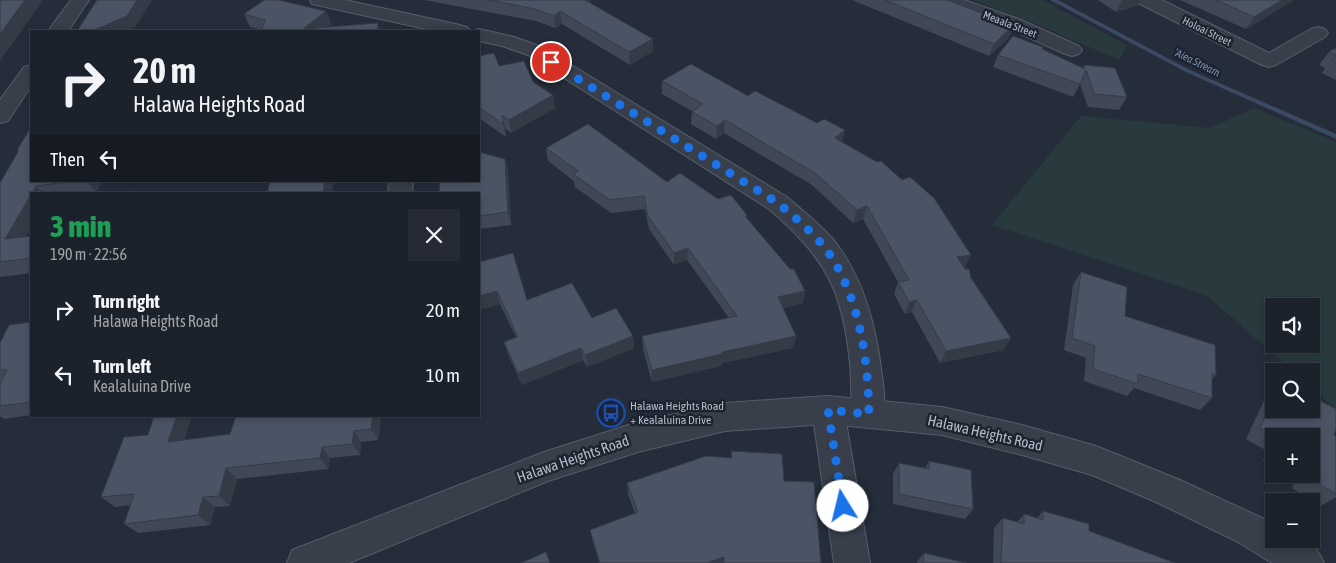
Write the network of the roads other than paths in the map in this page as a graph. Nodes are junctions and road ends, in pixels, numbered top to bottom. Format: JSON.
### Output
{"nodes":[{"id":1,"x":80,"y":0,"type":"edge"},
{"id":2,"x":319,"y":0,"type":"edge"},
{"id":3,"x":946,"y":0,"type":"edge"},
{"id":4,"x":1146,"y":0,"type":"edge"},
{"id":5,"x":427,"y":28,"type":"edge"},
{"id":6,"x":59,"y":30,"type":"edge"},
{"id":7,"x":449,"y":30,"type":"edge"},
{"id":8,"x":1318,"y":33,"type":"dead end"},
{"id":9,"x":480,"y":35,"type":"edge"},
{"id":10,"x":1072,"y":50,"type":"dead end"},
{"id":11,"x":30,"y":72,"type":"edge"},
{"id":12,"x":0,"y":116,"type":"edge"},
{"id":13,"x":828,"y":410,"type":"junction"},
{"id":14,"x":869,"y":414,"type":"junction"},
{"id":15,"x":305,"y":563,"type":"edge"},
{"id":16,"x":852,"y":563,"type":"edge"},
{"id":17,"x":1306,"y":563,"type":"edge"}],
"edges":[{"from":1,"to":6,"type":"street"},
{"from":2,"to":5,"type":"street"},
{"from":3,"to":10,"type":"street","name":"Meaala Street"},
{"from":4,"to":8,"type":"street","name":"Holoai Street"},
{"from":5,"to":7,"type":"street"},
{"from":9,"to":14,"type":"street"},
{"from":11,"to":12,"type":"street"},
{"from":13,"to":14,"type":"street","name":"Halawa Heights Road"},
{"from":13,"to":15,"type":"street","name":"Halawa Heights Road"},
{"from":13,"to":16,"type":"street"},
{"from":14,"to":17,"type":"street","name":"Halawa Heights Road"}]}
